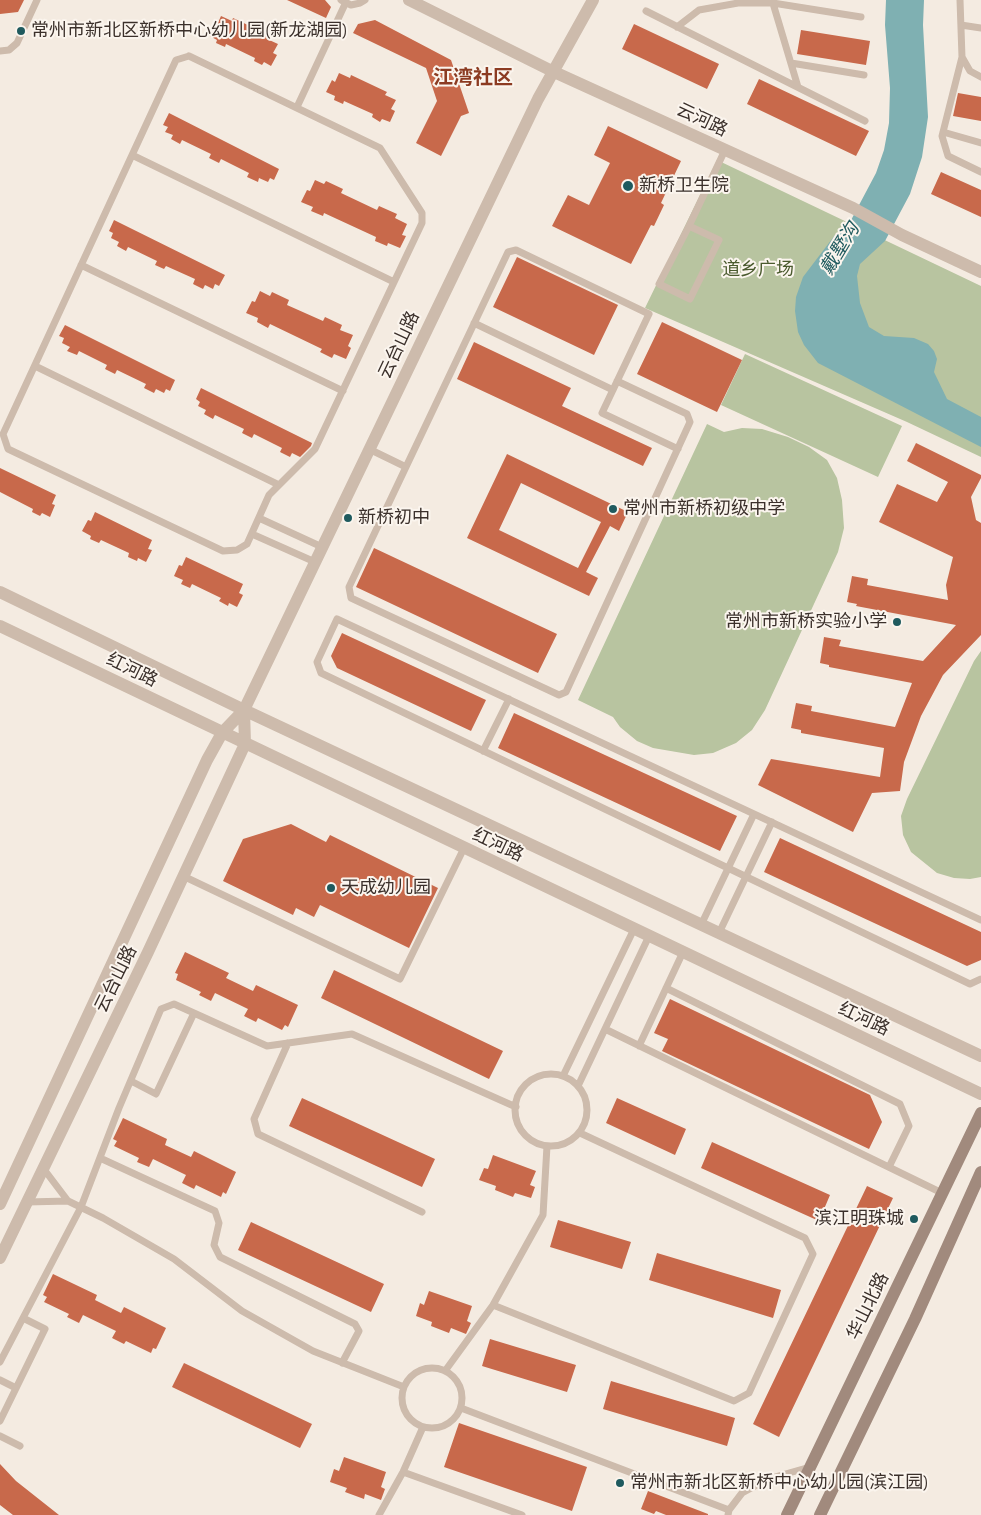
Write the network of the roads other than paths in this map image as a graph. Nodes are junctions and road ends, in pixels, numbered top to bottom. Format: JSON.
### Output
{"nodes":[{"id":1,"x":37,"y":0,"type":"edge"},
{"id":2,"x":364,"y":0,"type":"edge"},
{"id":3,"x":409,"y":0,"type":"edge"},
{"id":4,"x":593,"y":0,"type":"edge"},
{"id":5,"x":960,"y":0,"type":"edge"},
{"id":6,"x":343,"y":1,"type":"edge"},
{"id":7,"x":772,"y":1,"type":"edge"},
{"id":8,"x":646,"y":11,"type":"dead end"},
{"id":9,"x":861,"y":17,"type":"dead end"},
{"id":10,"x":961,"y":25,"type":"junction"},
{"id":11,"x":677,"y":27,"type":"junction"},
{"id":12,"x":981,"y":28,"type":"edge"},
{"id":13,"x":0,"y":51,"type":"edge"},
{"id":14,"x":962,"y":57,"type":"junction"},
{"id":15,"x":791,"y":63,"type":"junction"},
{"id":16,"x":552,"y":71,"type":"junction"},
{"id":17,"x":864,"y":75,"type":"dead end"},
{"id":18,"x":981,"y":77,"type":"edge"},
{"id":19,"x":798,"y":87,"type":"junction"},
{"id":20,"x":297,"y":107,"type":"junction"},
{"id":21,"x":865,"y":121,"type":"dead end"},
{"id":22,"x":943,"y":132,"type":"junction"},
{"id":23,"x":981,"y":143,"type":"edge"},
{"id":24,"x":725,"y":150,"type":"junction"},
{"id":25,"x":132,"y":155,"type":"junction"},
{"id":26,"x":981,"y":172,"type":"edge"},
{"id":27,"x":689,"y":226,"type":"junction"},
{"id":28,"x":81,"y":265,"type":"junction"},
{"id":29,"x":981,"y":272,"type":"edge"},
{"id":30,"x":394,"y":282,"type":"junction"},
{"id":31,"x":474,"y":323,"type":"junction"},
{"id":32,"x":35,"y":366,"type":"junction"},
{"id":33,"x":617,"y":381,"type":"junction"},
{"id":34,"x":613,"y":390,"type":"junction"},
{"id":35,"x":342,"y":391,"type":"junction"},
{"id":36,"x":369,"y":449,"type":"junction"},
{"id":37,"x":678,"y":449,"type":"junction"},
{"id":38,"x":406,"y":467,"type":"junction"},
{"id":39,"x":279,"y":485,"type":"junction"},
{"id":40,"x":259,"y":518,"type":"junction"},
{"id":41,"x":252,"y":534,"type":"junction"},
{"id":42,"x":322,"y":547,"type":"junction"},
{"id":43,"x":315,"y":562,"type":"junction"},
{"id":44,"x":0,"y":592,"type":"edge"},
{"id":45,"x":0,"y":626,"type":"edge"},
{"id":46,"x":509,"y":699,"type":"junction"},
{"id":47,"x":244,"y":710,"type":"junction"},
{"id":48,"x":222,"y":733,"type":"junction"},
{"id":49,"x":245,"y":744,"type":"junction"},
{"id":50,"x":483,"y":751,"type":"junction"},
{"id":51,"x":754,"y":814,"type":"junction"},
{"id":52,"x":772,"y":822,"type":"junction"},
{"id":53,"x":464,"y":848,"type":"junction"},
{"id":54,"x":728,"y":868,"type":"junction"},
{"id":55,"x":183,"y":876,"type":"junction"},
{"id":56,"x":746,"y":877,"type":"junction"},
{"id":57,"x":981,"y":920,"type":"edge"},
{"id":58,"x":701,"y":925,"type":"junction"},
{"id":59,"x":634,"y":929,"type":"junction"},
{"id":60,"x":719,"y":933,"type":"junction"},
{"id":61,"x":649,"y":936,"type":"junction"},
{"id":62,"x":683,"y":952,"type":"junction"},
{"id":63,"x":981,"y":980,"type":"edge"},
{"id":64,"x":666,"y":988,"type":"junction"},
{"id":65,"x":194,"y":1013,"type":"junction"},
{"id":66,"x":605,"y":1029,"type":"junction"},
{"id":67,"x":288,"y":1043,"type":"junction"},
{"id":68,"x":639,"y":1046,"type":"junction"},
{"id":69,"x":981,"y":1056,"type":"edge"},
{"id":70,"x":563,"y":1076,"type":"junction"},
{"id":71,"x":131,"y":1081,"type":"junction"},
{"id":72,"x":578,"y":1086,"type":"junction"},
{"id":73,"x":981,"y":1094,"type":"edge"},
{"id":74,"x":516,"y":1107,"type":"junction"},
{"id":75,"x":981,"y":1113,"type":"edge"},
{"id":76,"x":580,"y":1133,"type":"junction"},
{"id":77,"x":547,"y":1146,"type":"junction"},
{"id":78,"x":100,"y":1158,"type":"junction"},
{"id":79,"x":889,"y":1167,"type":"junction"},
{"id":80,"x":43,"y":1168,"type":"junction"},
{"id":81,"x":981,"y":1172,"type":"edge"},
{"id":82,"x":942,"y":1193,"type":"junction"},
{"id":83,"x":68,"y":1201,"type":"junction"},
{"id":84,"x":27,"y":1202,"type":"junction"},
{"id":85,"x":0,"y":1204,"type":"edge"},
{"id":86,"x":81,"y":1207,"type":"junction"},
{"id":87,"x":422,"y":1212,"type":"dead end"},
{"id":88,"x":0,"y":1258,"type":"edge"},
{"id":89,"x":493,"y":1306,"type":"junction"},
{"id":90,"x":23,"y":1318,"type":"junction"},
{"id":91,"x":0,"y":1362,"type":"edge"},
{"id":92,"x":342,"y":1363,"type":"junction"},
{"id":93,"x":445,"y":1371,"type":"junction"},
{"id":94,"x":0,"y":1380,"type":"edge"},
{"id":95,"x":404,"y":1387,"type":"junction"},
{"id":96,"x":16,"y":1388,"type":"junction"},
{"id":97,"x":461,"y":1408,"type":"junction"},
{"id":98,"x":0,"y":1421,"type":"edge"},
{"id":99,"x":423,"y":1427,"type":"junction"},
{"id":100,"x":0,"y":1436,"type":"edge"},
{"id":101,"x":20,"y":1446,"type":"dead end"},
{"id":102,"x":810,"y":1467,"type":"junction"},
{"id":103,"x":403,"y":1472,"type":"junction"},
{"id":104,"x":728,"y":1512,"type":"edge"},
{"id":105,"x":379,"y":1515,"type":"edge"},
{"id":106,"x":522,"y":1515,"type":"edge"},
{"id":107,"x":787,"y":1515,"type":"edge"},
{"id":108,"x":820,"y":1515,"type":"edge"}],
"edges":[{"from":1,"to":13,"type":"lane"},
{"from":2,"to":6,"type":"lane"},
{"from":3,"to":16,"type":"street","name":"云河路"},
{"from":4,"to":16,"type":"street","name":"云台山路"},
{"from":5,"to":10,"type":"lane"},
{"from":6,"to":20,"type":"lane"},
{"from":7,"to":9,"type":"lane"},
{"from":7,"to":11,"type":"lane"},
{"from":7,"to":15,"type":"lane"},
{"from":8,"to":11,"type":"lane"},
{"from":10,"to":12,"type":"lane"},
{"from":10,"to":14,"type":"lane"},
{"from":11,"to":19,"type":"lane"},
{"from":14,"to":18,"type":"lane"},
{"from":14,"to":22,"type":"lane"},
{"from":15,"to":17,"type":"lane"},
{"from":15,"to":19,"type":"lane"},
{"from":16,"to":24,"type":"street","name":"云河路"},
{"from":16,"to":36,"type":"street","name":"云台山路"},
{"from":19,"to":21,"type":"lane"},
{"from":20,"to":25,"type":"lane"},
{"from":20,"to":30,"type":"lane"},
{"from":22,"to":23,"type":"lane"},
{"from":22,"to":26,"type":"lane"},
{"from":24,"to":27,"type":"lane"},
{"from":24,"to":29,"type":"street","name":"云河路"},
{"from":25,"to":28,"type":"lane"},
{"from":25,"to":30,"type":"lane"},
{"from":27,"to":27,"type":"lane"},
{"from":28,"to":32,"type":"lane"},
{"from":28,"to":35,"type":"lane"},
{"from":30,"to":35,"type":"lane"},
{"from":31,"to":33,"type":"lane"},
{"from":31,"to":34,"type":"lane"},
{"from":31,"to":38,"type":"lane"},
{"from":32,"to":39,"type":"lane"},
{"from":32,"to":41,"type":"lane"},
{"from":33,"to":34,"type":"lane"},
{"from":33,"to":37,"type":"lane"},
{"from":34,"to":37,"type":"lane"},
{"from":35,"to":39,"type":"lane"},
{"from":36,"to":38,"type":"lane"},
{"from":36,"to":42,"type":"street","name":"云台山路"},
{"from":37,"to":38,"type":"lane"},
{"from":39,"to":40,"type":"lane"},
{"from":40,"to":41,"type":"lane"},
{"from":40,"to":42,"type":"lane"},
{"from":41,"to":43,"type":"lane"},
{"from":42,"to":43,"type":"street","name":"云台山路"},
{"from":43,"to":47,"type":"street","name":"云台山路"},
{"from":44,"to":47,"type":"street","name":"红河路"},
{"from":45,"to":48,"type":"street","name":"红河路"},
{"from":46,"to":50,"type":"lane"},
{"from":46,"to":50,"type":"lane"},
{"from":46,"to":51,"type":"lane"},
{"from":47,"to":48,"type":"street","name":"云台山路"},
{"from":47,"to":49,"type":"street","name":"云台山路"},
{"from":47,"to":58,"type":"street","name":"红河路"},
{"from":48,"to":49,"type":"street","name":"红河路"},
{"from":48,"to":85,"type":"street","name":"云台山路"},
{"from":49,"to":53,"type":"street","name":"红河路"},
{"from":49,"to":55,"type":"street","name":"云台山路"},
{"from":50,"to":54,"type":"lane"},
{"from":51,"to":52,"type":"lane"},
{"from":51,"to":54,"type":"lane"},
{"from":52,"to":56,"type":"lane"},
{"from":52,"to":57,"type":"lane"},
{"from":53,"to":55,"type":"lane"},
{"from":53,"to":59,"type":"street","name":"红河路"},
{"from":54,"to":56,"type":"lane"},
{"from":54,"to":58,"type":"lane"},
{"from":55,"to":80,"type":"street","name":"云台山路"},
{"from":56,"to":60,"type":"lane"},
{"from":56,"to":63,"type":"lane"},
{"from":58,"to":60,"type":"street","name":"红河路"},
{"from":59,"to":61,"type":"street","name":"红河路"},
{"from":59,"to":70,"type":"lane"},
{"from":60,"to":69,"type":"street","name":"红河路"},
{"from":61,"to":62,"type":"street","name":"红河路"},
{"from":61,"to":66,"type":"lane"},
{"from":62,"to":64,"type":"lane"},
{"from":62,"to":73,"type":"street","name":"红河路"},
{"from":64,"to":68,"type":"lane"},
{"from":64,"to":79,"type":"lane"},
{"from":65,"to":67,"type":"lane"},
{"from":65,"to":71,"type":"lane"},
{"from":65,"to":71,"type":"lane"},
{"from":66,"to":68,"type":"lane"},
{"from":66,"to":72,"type":"lane"},
{"from":67,"to":74,"type":"lane"},
{"from":67,"to":87,"type":"lane"},
{"from":68,"to":79,"type":"lane"},
{"from":70,"to":72,"type":"lane"},
{"from":70,"to":74,"type":"lane"},
{"from":71,"to":78,"type":"lane"},
{"from":72,"to":76,"type":"lane"},
{"from":74,"to":77,"type":"lane"},
{"from":75,"to":82,"type":"main road","name":"华山北路"},
{"from":76,"to":77,"type":"lane"},
{"from":76,"to":89,"type":"lane"},
{"from":77,"to":89,"type":"lane"},
{"from":78,"to":86,"type":"lane"},
{"from":78,"to":92,"type":"lane"},
{"from":79,"to":82,"type":"lane"},
{"from":80,"to":83,"type":"lane"},
{"from":80,"to":84,"type":"street","name":"云台山路"},
{"from":81,"to":108,"type":"main road"},
{"from":82,"to":102,"type":"main road","name":"华山北路"},
{"from":83,"to":84,"type":"lane"},
{"from":83,"to":86,"type":"lane"},
{"from":84,"to":88,"type":"street","name":"云台山路"},
{"from":86,"to":90,"type":"lane"},
{"from":86,"to":92,"type":"lane"},
{"from":89,"to":93,"type":"lane"},
{"from":90,"to":91,"type":"lane"},
{"from":90,"to":96,"type":"lane"},
{"from":92,"to":95,"type":"lane"},
{"from":93,"to":95,"type":"lane"},
{"from":93,"to":97,"type":"lane"},
{"from":94,"to":96,"type":"lane"},
{"from":95,"to":99,"type":"lane"},
{"from":96,"to":98,"type":"lane"},
{"from":97,"to":99,"type":"lane"},
{"from":97,"to":104,"type":"lane"},
{"from":99,"to":103,"type":"lane"},
{"from":100,"to":101,"type":"lane"},
{"from":102,"to":104,"type":"lane"},
{"from":102,"to":107,"type":"main road","name":"华山北路"},
{"from":103,"to":105,"type":"lane"},
{"from":103,"to":106,"type":"lane"}]}
